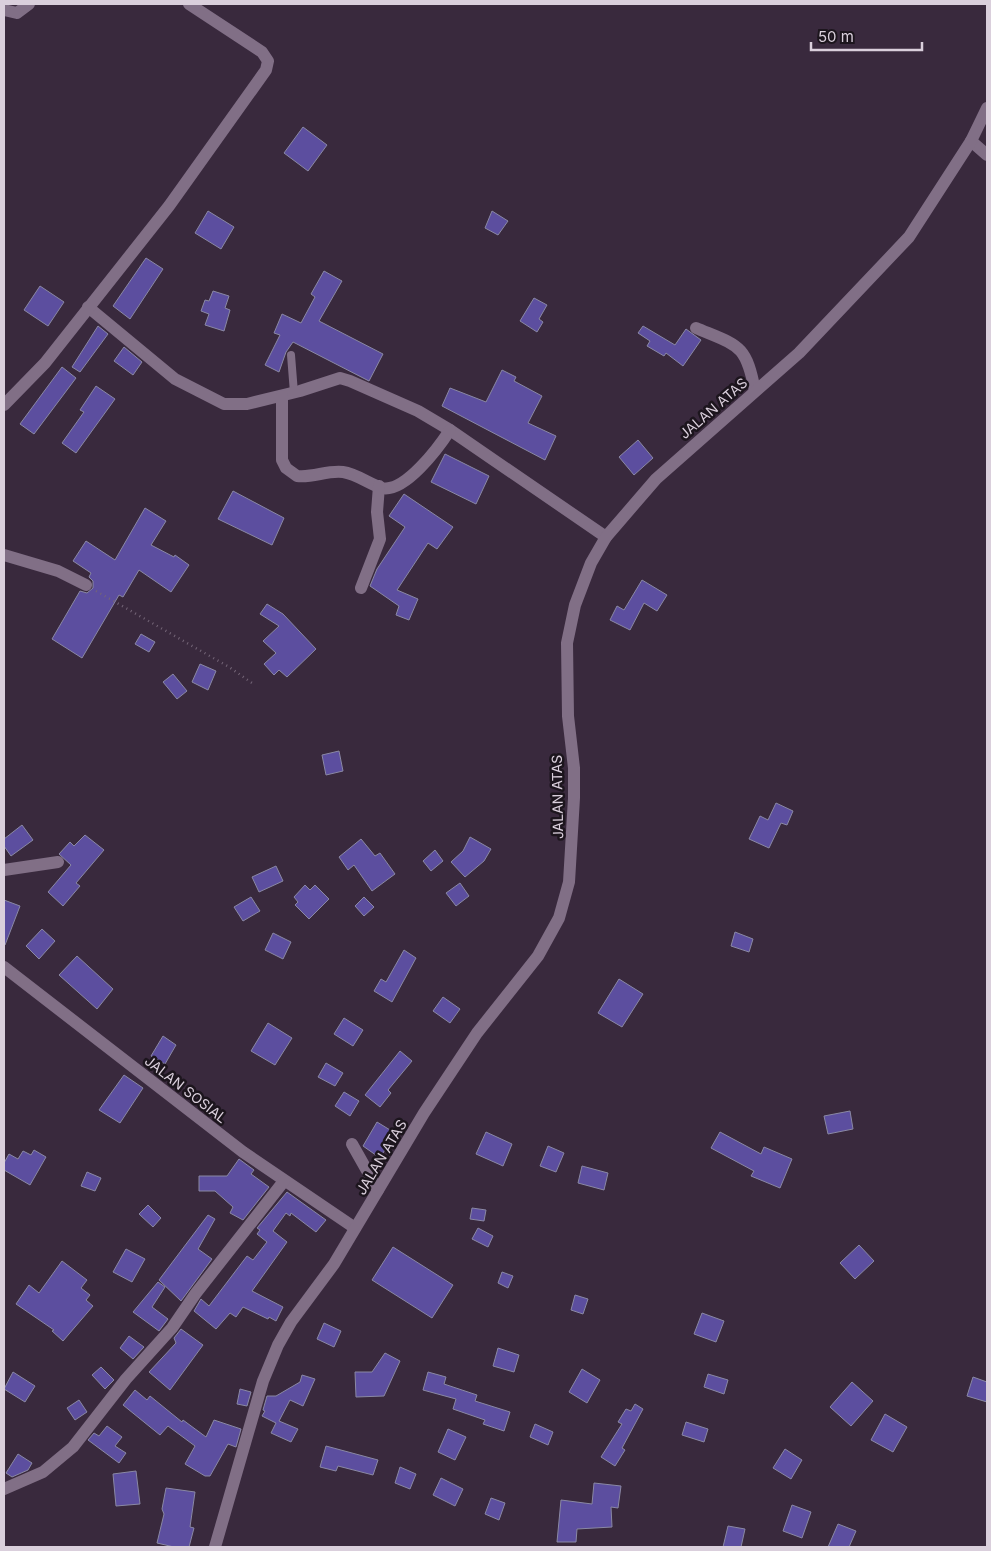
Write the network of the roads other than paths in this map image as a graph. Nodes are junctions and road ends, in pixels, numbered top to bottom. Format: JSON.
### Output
{"nodes":[{"id":1,"x":29,"y":4,"type":"edge"},
{"id":2,"x":189,"y":4,"type":"edge"},
{"id":3,"x":4,"y":10,"type":"edge"},
{"id":4,"x":987,"y":108,"type":"edge"},
{"id":5,"x":972,"y":141,"type":"junction"},
{"id":6,"x":987,"y":155,"type":"edge"},
{"id":7,"x":88,"y":308,"type":"junction"},
{"id":8,"x":696,"y":328,"type":"dead end"},
{"id":9,"x":291,"y":355,"type":"dead end"},
{"id":10,"x":754,"y":391,"type":"junction"},
{"id":11,"x":288,"y":395,"type":"junction"},
{"id":12,"x":4,"y":405,"type":"edge"},
{"id":13,"x":450,"y":430,"type":"junction"},
{"id":14,"x":379,"y":486,"type":"junction"},
{"id":15,"x":606,"y":538,"type":"junction"},
{"id":16,"x":4,"y":555,"type":"edge"},
{"id":17,"x":86,"y":585,"type":"road end"},
{"id":18,"x":361,"y":588,"type":"dead end"},
{"id":19,"x":58,"y":862,"type":"dead end"},
{"id":20,"x":4,"y":870,"type":"edge"},
{"id":21,"x":4,"y":967,"type":"edge"},
{"id":22,"x":352,"y":1144,"type":"dead end"},
{"id":23,"x":284,"y":1181,"type":"junction"},
{"id":24,"x":378,"y":1190,"type":"junction"},
{"id":25,"x":355,"y":1228,"type":"junction"},
{"id":26,"x":4,"y":1489,"type":"edge"},
{"id":27,"x":215,"y":1547,"type":"edge"}],
"edges":[{"from":1,"to":3,"type":"street"},
{"from":2,"to":7,"type":"street"},
{"from":4,"to":5,"type":"street","name":"JALAN ATAS"},
{"from":5,"to":6,"type":"street"},
{"from":5,"to":10,"type":"street","name":"JALAN ATAS"},
{"from":7,"to":11,"type":"street"},
{"from":7,"to":12,"type":"street"},
{"from":8,"to":10,"type":"street"},
{"from":9,"to":11,"type":"lane"},
{"from":10,"to":15,"type":"street","name":"JALAN ATAS"},
{"from":11,"to":13,"type":"street"},
{"from":11,"to":14,"type":"street"},
{"from":13,"to":14,"type":"street"},
{"from":13,"to":15,"type":"street"},
{"from":14,"to":18,"type":"street"},
{"from":15,"to":24,"type":"street","name":"JALAN ATAS"},
{"from":16,"to":17,"type":"street"},
{"from":19,"to":20,"type":"street"},
{"from":21,"to":23,"type":"street","name":"JALAN SOSIAL"},
{"from":22,"to":24,"type":"street"},
{"from":23,"to":25,"type":"street","name":"JALAN SOSIAL"},
{"from":23,"to":26,"type":"street"},
{"from":24,"to":25,"type":"street","name":"JALAN ATAS"},
{"from":25,"to":27,"type":"street","name":"JALAN ATAS"}]}
